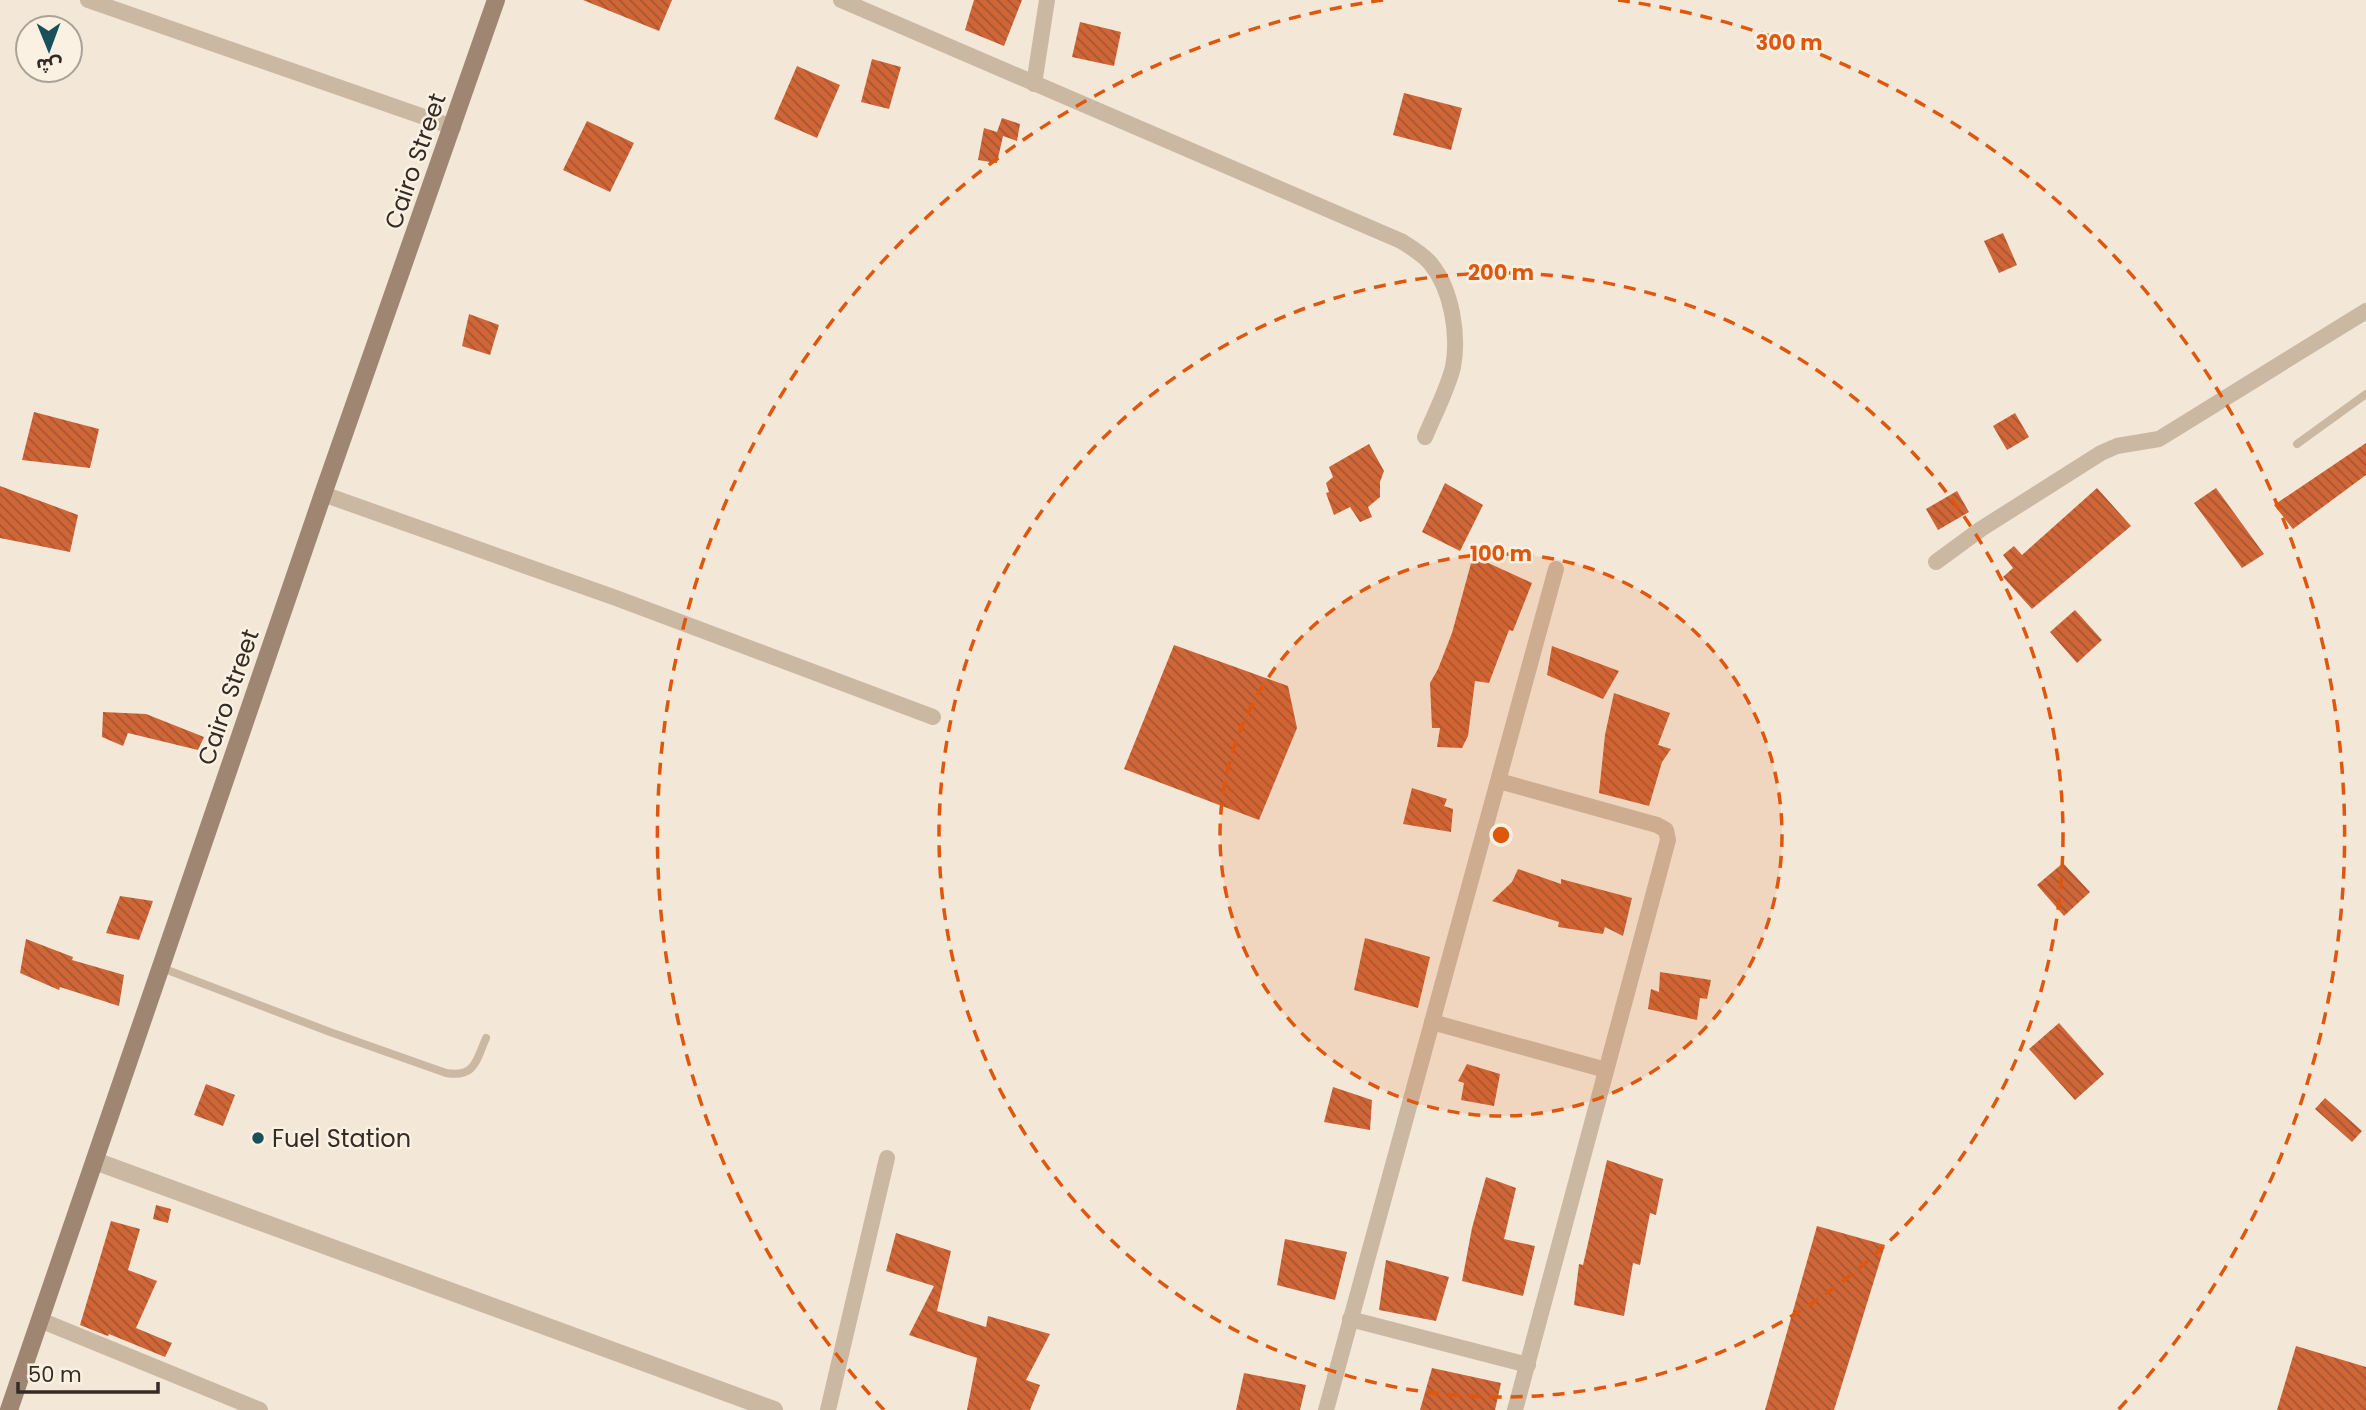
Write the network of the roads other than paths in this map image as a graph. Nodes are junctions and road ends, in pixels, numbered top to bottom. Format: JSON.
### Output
{"nodes":[{"id":1,"x":88,"y":0,"type":"edge"},
{"id":2,"x":496,"y":0,"type":"edge"},
{"id":3,"x":841,"y":0,"type":"edge"},
{"id":4,"x":1047,"y":0,"type":"edge"},
{"id":5,"x":870,"y":6,"type":"edge"},
{"id":6,"x":1034,"y":83,"type":"junction"},
{"id":7,"x":453,"y":127,"type":"junction"},
{"id":8,"x":2366,"y":311,"type":"edge"},
{"id":9,"x":2366,"y":394,"type":"edge"},
{"id":10,"x":1425,"y":437,"type":"dead end"},
{"id":11,"x":2297,"y":444,"type":"dead end"},
{"id":12,"x":323,"y":494,"type":"junction"},
{"id":13,"x":1936,"y":562,"type":"dead end"},
{"id":14,"x":1556,"y":569,"type":"dead end"},
{"id":15,"x":933,"y":717,"type":"dead end"},
{"id":16,"x":1499,"y":781,"type":"junction"},
{"id":17,"x":160,"y":967,"type":"junction"},
{"id":18,"x":1432,"y":1022,"type":"junction"},
{"id":19,"x":486,"y":1038,"type":"dead end"},
{"id":20,"x":1606,"y":1070,"type":"junction"},
{"id":21,"x":887,"y":1158,"type":"dead end"},
{"id":22,"x":95,"y":1161,"type":"junction"},
{"id":23,"x":1350,"y":1319,"type":"junction"},
{"id":24,"x":40,"y":1320,"type":"junction"},
{"id":25,"x":1528,"y":1365,"type":"junction"},
{"id":26,"x":9,"y":1410,"type":"edge"},
{"id":27,"x":260,"y":1410,"type":"edge"},
{"id":28,"x":774,"y":1410,"type":"edge"},
{"id":29,"x":828,"y":1410,"type":"edge"},
{"id":30,"x":1326,"y":1410,"type":"edge"},
{"id":31,"x":1515,"y":1410,"type":"edge"}],
"edges":[{"from":1,"to":7,"type":"street"},
{"from":2,"to":7,"type":"main road","name":"Cairo Street"},
{"from":3,"to":5,"type":"street"},
{"from":4,"to":6,"type":"street"},
{"from":5,"to":6,"type":"street"},
{"from":6,"to":10,"type":"street"},
{"from":7,"to":12,"type":"main road","name":"Cairo Street"},
{"from":8,"to":13,"type":"street"},
{"from":9,"to":11,"type":"lane"},
{"from":12,"to":15,"type":"street"},
{"from":12,"to":17,"type":"main road","name":"Cairo Street"},
{"from":14,"to":16,"type":"street"},
{"from":16,"to":18,"type":"street"},
{"from":16,"to":20,"type":"street"},
{"from":17,"to":19,"type":"lane"},
{"from":17,"to":22,"type":"main road","name":"Cairo Street"},
{"from":18,"to":20,"type":"street"},
{"from":18,"to":23,"type":"street"},
{"from":20,"to":25,"type":"street"},
{"from":21,"to":29,"type":"street"},
{"from":22,"to":24,"type":"main road","name":"Cairo Street"},
{"from":22,"to":28,"type":"street"},
{"from":23,"to":25,"type":"street"},
{"from":23,"to":30,"type":"street"},
{"from":24,"to":26,"type":"main road","name":"Cairo Street"},
{"from":24,"to":27,"type":"street"},
{"from":25,"to":31,"type":"street"}]}
